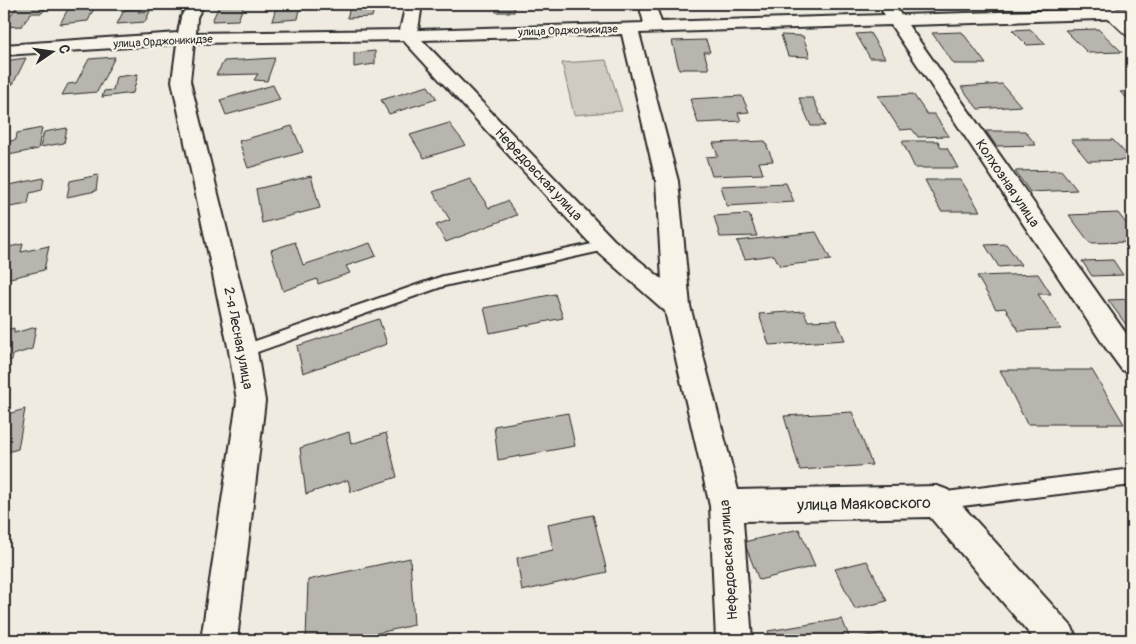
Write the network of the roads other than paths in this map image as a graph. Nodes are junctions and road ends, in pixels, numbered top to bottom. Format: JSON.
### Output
{"nodes":[{"id":1,"x":196,"y":4,"type":"edge"},
{"id":2,"x":414,"y":4,"type":"edge"},
{"id":3,"x":647,"y":4,"type":"edge"},
{"id":4,"x":1108,"y":8,"type":"edge"},
{"id":5,"x":891,"y":12,"type":"edge"},
{"id":6,"x":1132,"y":13,"type":"edge"},
{"id":7,"x":641,"y":28,"type":"junction"},
{"id":8,"x":1132,"y":31,"type":"edge"},
{"id":9,"x":408,"y":35,"type":"junction"},
{"id":10,"x":186,"y":38,"type":"junction"},
{"id":11,"x":4,"y":50,"type":"edge"},
{"id":12,"x":606,"y":246,"type":"junction"},
{"id":13,"x":677,"y":306,"type":"junction"},
{"id":14,"x":244,"y":351,"type":"junction"},
{"id":15,"x":1132,"y":362,"type":"edge"},
{"id":16,"x":1132,"y":476,"type":"edge"},
{"id":17,"x":937,"y":502,"type":"junction"},
{"id":18,"x":726,"y":506,"type":"junction"},
{"id":19,"x":219,"y":640,"type":"edge"},
{"id":20,"x":734,"y":640,"type":"edge"},
{"id":21,"x":1060,"y":640,"type":"edge"}],
"edges":[{"from":1,"to":10,"type":"street","name":"2-я Лесная улица"},
{"from":2,"to":9,"type":"street"},
{"from":3,"to":7,"type":"street","name":"Нефедовская улица"},
{"from":4,"to":5,"type":"street","name":"улица Орджоникидзе"},
{"from":4,"to":6,"type":"street","name":"улица Орджоникидзе"},
{"from":4,"to":8,"type":"main road"},
{"from":5,"to":7,"type":"street","name":"улица Орджоникидзе"},
{"from":5,"to":15,"type":"street","name":"Колхозная улица"},
{"from":7,"to":9,"type":"street","name":"улица Орджоникидзе"},
{"from":7,"to":13,"type":"street","name":"Нефедовская улица"},
{"from":9,"to":10,"type":"street","name":"улица Орджоникидзе"},
{"from":9,"to":12,"type":"street","name":"Нефедовская улица"},
{"from":10,"to":11,"type":"street","name":"улица Орджоникидзе"},
{"from":10,"to":14,"type":"street","name":"2-я Лесная улица"},
{"from":12,"to":13,"type":"street","name":"Нефедовская улица"},
{"from":12,"to":14,"type":"lane"},
{"from":13,"to":18,"type":"street","name":"Нефедовская улица"},
{"from":14,"to":19,"type":"street","name":"2-я Лесная улица"},
{"from":16,"to":17,"type":"lane"},
{"from":17,"to":18,"type":"street","name":"улица Маяковского"},
{"from":17,"to":21,"type":"street","name":"улица Маяковского"},
{"from":18,"to":20,"type":"street","name":"Нефедовская улица"}]}
